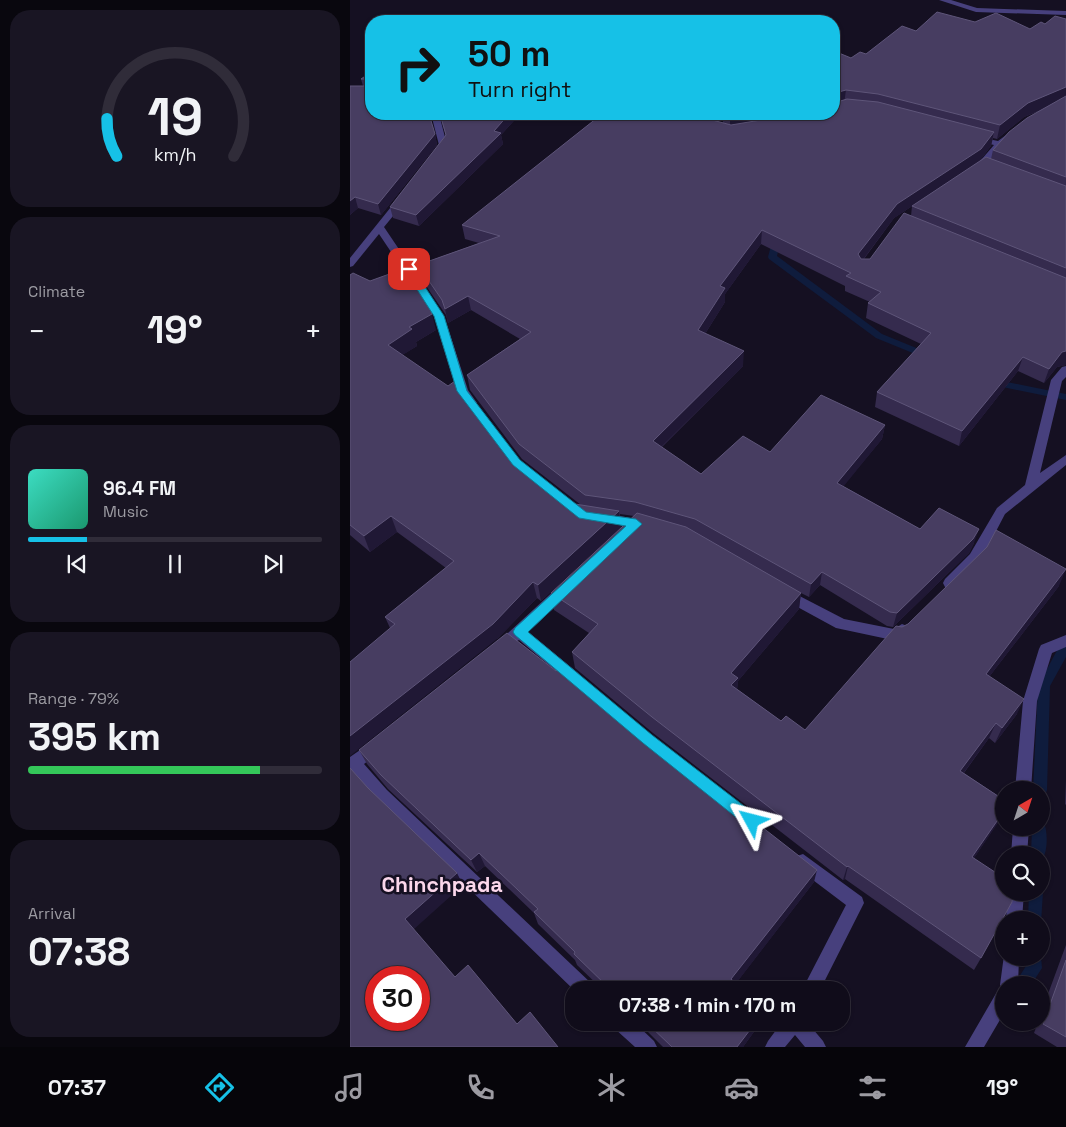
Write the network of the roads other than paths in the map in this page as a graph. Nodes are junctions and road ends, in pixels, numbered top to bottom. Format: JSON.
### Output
{"nodes":[{"id":1,"x":943,"y":0,"type":"edge"},
{"id":2,"x":1066,"y":13,"type":"edge"},
{"id":3,"x":437,"y":120,"type":"edge"},
{"id":4,"x":1021,"y":126,"type":"edge"},
{"id":5,"x":963,"y":135,"type":"edge"},
{"id":6,"x":1000,"y":144,"type":"junction"},
{"id":7,"x":427,"y":166,"type":"edge"},
{"id":8,"x":965,"y":177,"type":"edge"},
{"id":9,"x":410,"y":188,"type":"edge"},
{"id":10,"x":380,"y":228,"type":"junction"},
{"id":11,"x":350,"y":264,"type":"edge"},
{"id":12,"x":1066,"y":370,"type":"edge"},
{"id":13,"x":480,"y":415,"type":"edge"},
{"id":14,"x":1066,"y":459,"type":"edge"},
{"id":15,"x":1031,"y":486,"type":"junction"},
{"id":16,"x":592,"y":517,"type":"edge"},
{"id":17,"x":636,"y":524,"type":"junction"},
{"id":18,"x":654,"y":528,"type":"edge"},
{"id":19,"x":622,"y":537,"type":"edge"},
{"id":20,"x":578,"y":578,"type":"edge"},
{"id":21,"x":778,"y":589,"type":"edge"},
{"id":22,"x":941,"y":592,"type":"edge"},
{"id":23,"x":910,"y":623,"type":"edge"},
{"id":24,"x":520,"y":632,"type":"junction"},
{"id":25,"x":1066,"y":641,"type":"edge"},
{"id":26,"x":504,"y":644,"type":"edge"},
{"id":27,"x":587,"y":688,"type":"edge"},
{"id":28,"x":384,"y":739,"type":"edge"},
{"id":29,"x":352,"y":765,"type":"edge"},
{"id":30,"x":1024,"y":781,"type":"edge"},
{"id":31,"x":794,"y":855,"type":"edge"},
{"id":32,"x":577,"y":981,"type":"edge"},
{"id":33,"x":816,"y":981,"type":"edge"},
{"id":34,"x":995,"y":1011,"type":"edge"},
{"id":35,"x":630,"y":1031,"type":"edge"},
{"id":36,"x":787,"y":1031,"type":"edge"},
{"id":37,"x":802,"y":1031,"type":"edge"},
{"id":38,"x":648,"y":1047,"type":"edge"},
{"id":39,"x":774,"y":1047,"type":"edge"},
{"id":40,"x":817,"y":1047,"type":"edge"},
{"id":41,"x":974,"y":1047,"type":"edge"}],
"edges":[{"from":1,"to":2,"type":"street"},
{"from":3,"to":7,"type":"street"},
{"from":4,"to":6,"type":"street"},
{"from":5,"to":6,"type":"street"},
{"from":6,"to":8,"type":"street"},
{"from":9,"to":10,"type":"street"},
{"from":10,"to":11,"type":"street"},
{"from":10,"to":13,"type":"street"},
{"from":12,"to":15,"type":"street"},
{"from":14,"to":15,"type":"street"},
{"from":15,"to":22,"type":"street"},
{"from":16,"to":17,"type":"street"},
{"from":17,"to":18,"type":"street"},
{"from":17,"to":19,"type":"street"},
{"from":20,"to":24,"type":"street"},
{"from":21,"to":23,"type":"street"},
{"from":24,"to":26,"type":"street"},
{"from":24,"to":27,"type":"street"},
{"from":25,"to":30,"type":"street"},
{"from":28,"to":29,"type":"street"},
{"from":29,"to":32,"type":"street"},
{"from":31,"to":33,"type":"street"},
{"from":34,"to":41,"type":"street"},
{"from":35,"to":38,"type":"street"},
{"from":36,"to":39,"type":"street"},
{"from":37,"to":40,"type":"street"}]}
